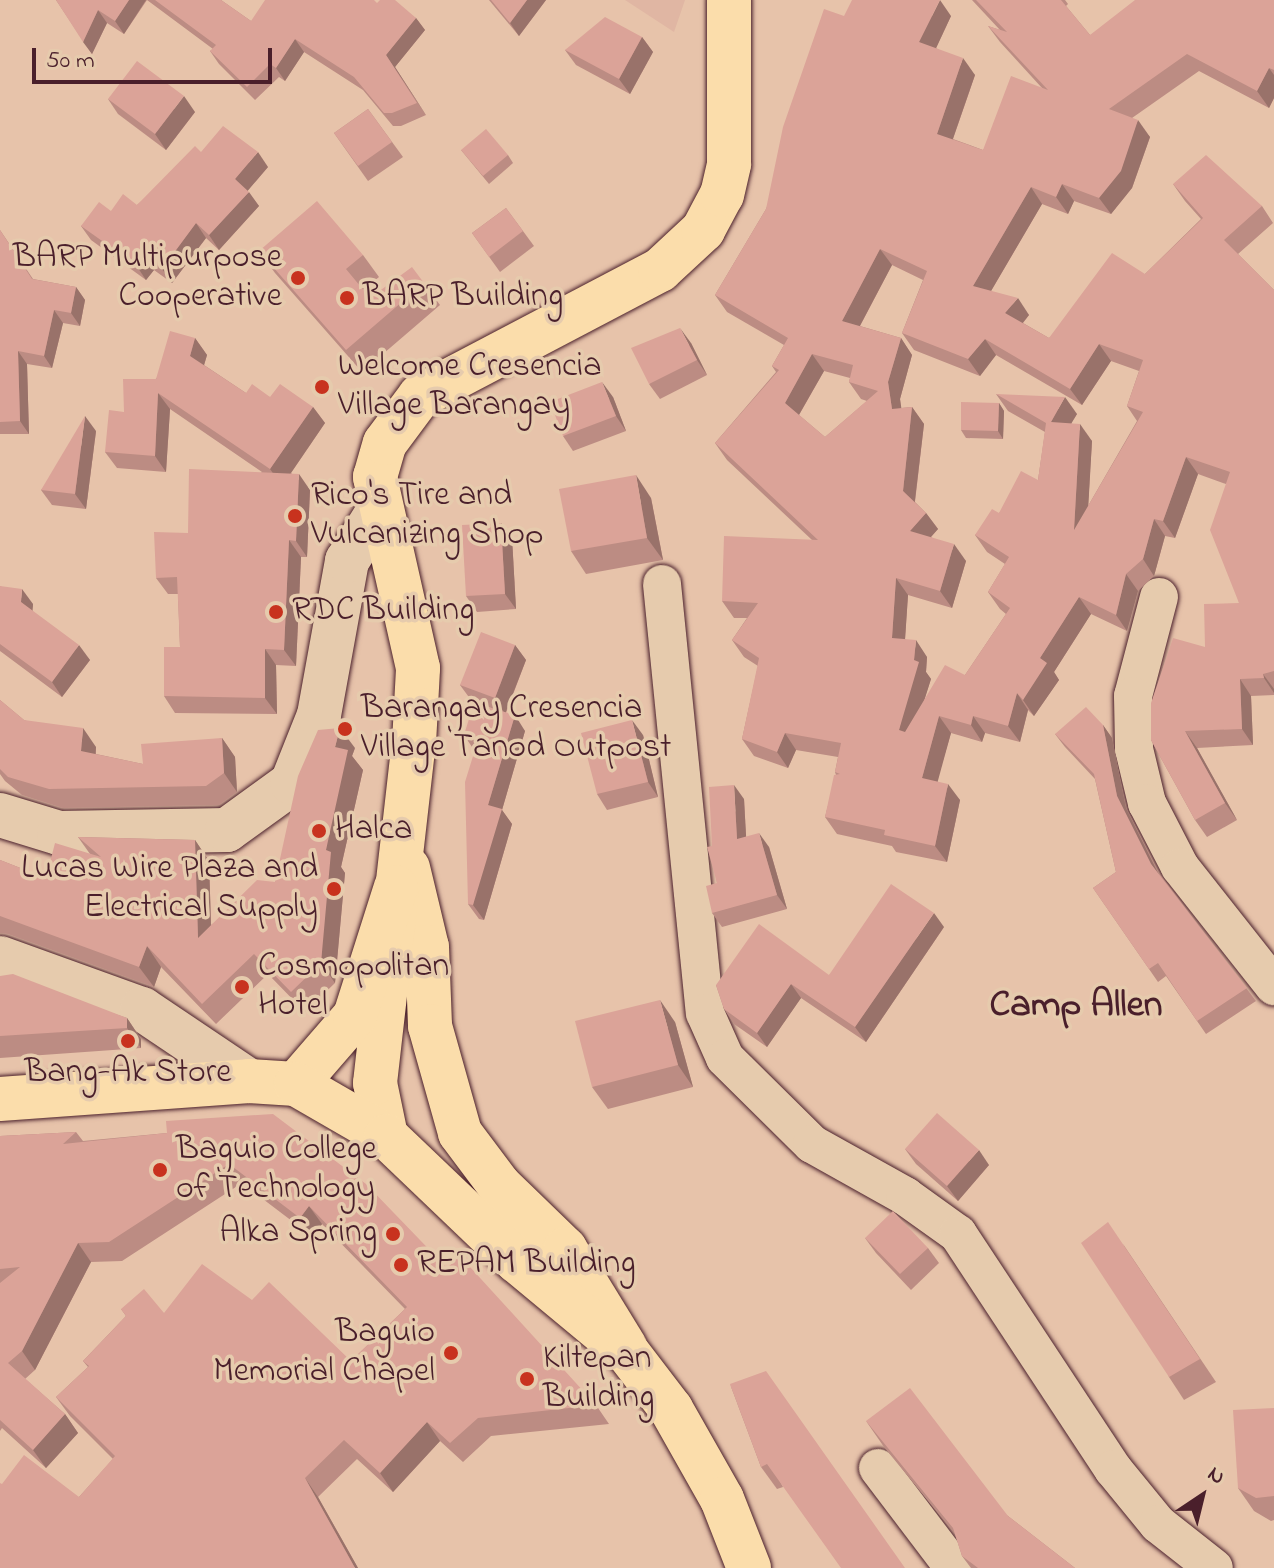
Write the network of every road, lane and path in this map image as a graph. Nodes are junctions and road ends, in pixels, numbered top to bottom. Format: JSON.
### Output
{"nodes":[{"id":1,"x":729,"y":0,"type":"edge"},
{"id":2,"x":381,"y":507,"type":"junction"},
{"id":3,"x":662,"y":584,"type":"dead end"},
{"id":4,"x":1159,"y":597,"type":"dead end"},
{"id":5,"x":0,"y":815,"type":"edge"},
{"id":6,"x":401,"y":839,"type":"junction"},
{"id":7,"x":396,"y":887,"type":"junction"},
{"id":8,"x":0,"y":958,"type":"edge"},
{"id":9,"x":1274,"y":986,"type":"edge"},
{"id":10,"x":249,"y":1081,"type":"junction"},
{"id":11,"x":296,"y":1084,"type":"junction"},
{"id":12,"x":0,"y":1099,"type":"edge"},
{"id":13,"x":386,"y":1136,"type":"junction"},
{"id":14,"x":628,"y":1353,"type":"junction"},
{"id":15,"x":878,"y":1468,"type":"edge"},
{"id":16,"x":751,"y":1564,"type":"edge"},
{"id":17,"x":954,"y":1568,"type":"edge"},
{"id":18,"x":1214,"y":1568,"type":"edge"}],
"edges":[{"from":1,"to":2,"type":"main road"},
{"from":2,"to":5,"type":"street"},
{"from":2,"to":6,"type":"main road"},
{"from":3,"to":18,"type":"street"},
{"from":4,"to":9,"type":"street"},
{"from":6,"to":7,"type":"main road"},
{"from":6,"to":14,"type":"main road"},
{"from":7,"to":11,"type":"main road"},
{"from":7,"to":13,"type":"main road"},
{"from":8,"to":10,"type":"street"},
{"from":10,"to":11,"type":"main road"},
{"from":10,"to":12,"type":"main road"},
{"from":11,"to":13,"type":"main road"},
{"from":13,"to":14,"type":"main road"},
{"from":14,"to":16,"type":"main road"},
{"from":15,"to":17,"type":"street"}]}
